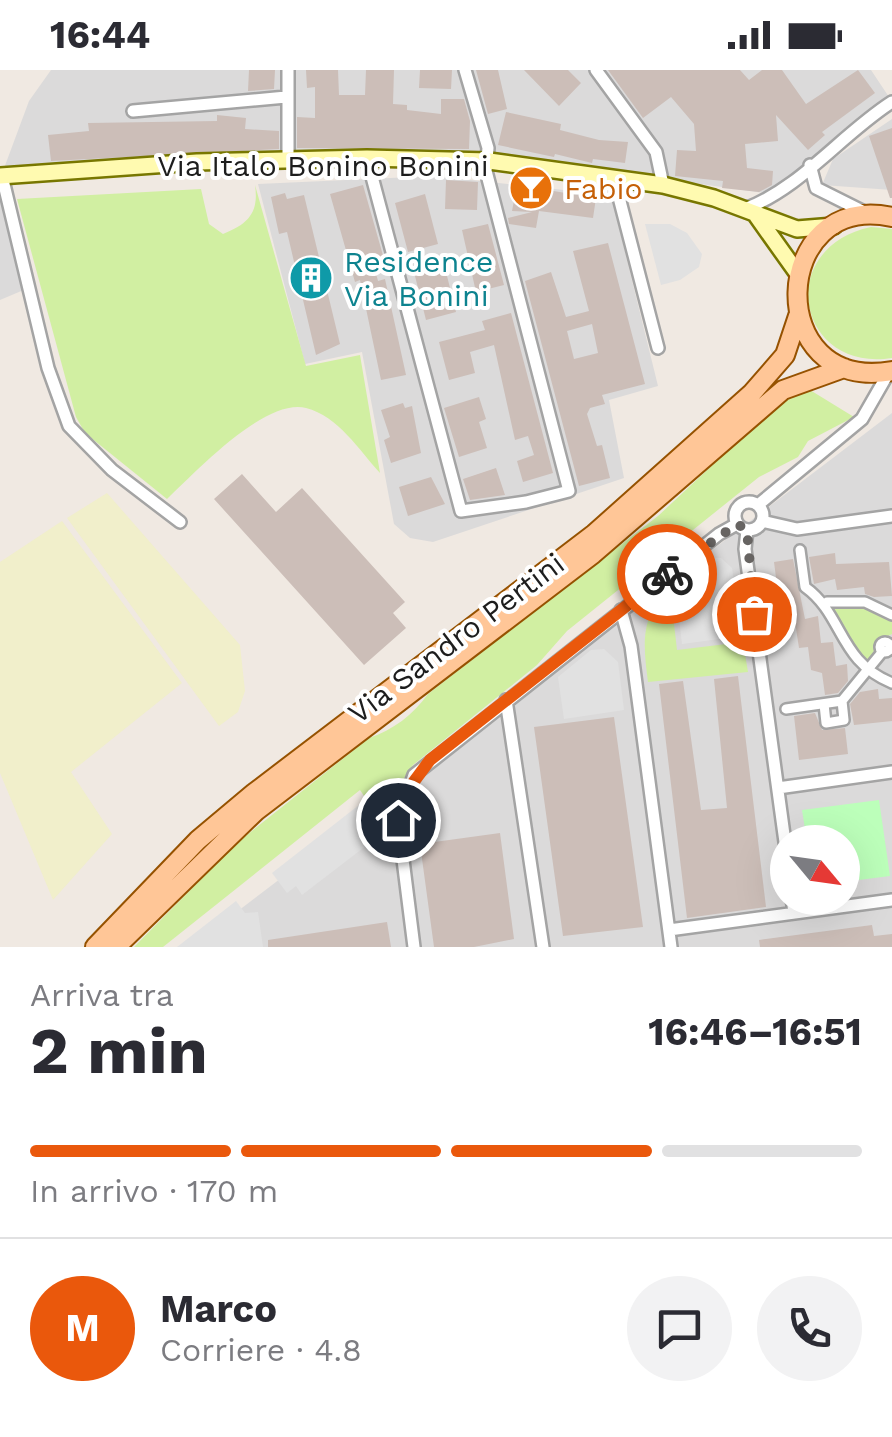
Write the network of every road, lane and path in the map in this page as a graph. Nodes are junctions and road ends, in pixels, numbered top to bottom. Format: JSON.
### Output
{"nodes":[{"id":1,"x":288,"y":70,"type":"edge"},
{"id":2,"x":465,"y":70,"type":"edge"},
{"id":3,"x":596,"y":70,"type":"edge"},
{"id":4,"x":286,"y":97,"type":"junction"},
{"id":5,"x":892,"y":102,"type":"edge"},
{"id":6,"x":134,"y":112,"type":"dead end"},
{"id":7,"x":367,"y":158,"type":"junction"},
{"id":8,"x":288,"y":160,"type":"junction"},
{"id":9,"x":489,"y":161,"type":"junction"},
{"id":10,"x":810,"y":165,"type":"junction"},
{"id":11,"x":1,"y":176,"type":"edge"},
{"id":12,"x":614,"y":178,"type":"junction"},
{"id":13,"x":663,"y":186,"type":"junction"},
{"id":14,"x":751,"y":212,"type":"junction"},
{"id":15,"x":870,"y":215,"type":"junction"},
{"id":16,"x":892,"y":217,"type":"edge"},
{"id":17,"x":834,"y":226,"type":"junction"},
{"id":18,"x":798,"y":274,"type":"junction"},
{"id":19,"x":798,"y":316,"type":"junction"},
{"id":20,"x":658,"y":348,"type":"dead end"},
{"id":21,"x":844,"y":368,"type":"junction"},
{"id":22,"x":890,"y":371,"type":"edge"},
{"id":23,"x":758,"y":506,"type":"junction"},
{"id":24,"x":892,"y":516,"type":"edge"},
{"id":25,"x":762,"y":521,"type":"junction"},
{"id":26,"x":180,"y":522,"type":"dead end"},
{"id":27,"x":742,"y":527,"type":"junction"},
{"id":28,"x":800,"y":550,"type":"dead end"},
{"id":29,"x":827,"y":602,"type":"junction"},
{"id":30,"x":621,"y":610,"type":"junction"},
{"id":31,"x":892,"y":616,"type":"edge"},
{"id":32,"x":888,"y":644,"type":"edge"},
{"id":33,"x":868,"y":670,"type":"junction"},
{"id":34,"x":892,"y":682,"type":"edge"},
{"id":35,"x":506,"y":700,"type":"junction"},
{"id":36,"x":842,"y":701,"type":"junction"},
{"id":37,"x":824,"y":704,"type":"junction"},
{"id":38,"x":786,"y":709,"type":"dead end"},
{"id":39,"x":892,"y":772,"type":"edge"},
{"id":40,"x":778,"y":788,"type":"junction"},
{"id":41,"x":783,"y":825,"type":"edge"},
{"id":42,"x":892,"y":900,"type":"edge"},
{"id":43,"x":860,"y":904,"type":"edge"},
{"id":44,"x":773,"y":915,"type":"edge"},
{"id":45,"x":669,"y":930,"type":"junction"},
{"id":46,"x":95,"y":947,"type":"edge"},
{"id":47,"x":116,"y":947,"type":"edge"},
{"id":48,"x":414,"y":947,"type":"edge"},
{"id":49,"x":543,"y":947,"type":"edge"},
{"id":50,"x":671,"y":947,"type":"edge"}],
"edges":[{"from":1,"to":4,"type":"street"},
{"from":2,"to":9,"type":"street"},
{"from":3,"to":13,"type":"street"},
{"from":4,"to":6,"type":"street"},
{"from":4,"to":8,"type":"street"},
{"from":5,"to":10,"type":"street"},
{"from":7,"to":8,"type":"main road","name":"Via Italo Bonino Bonini"},
{"from":7,"to":9,"type":"main road","name":"Via Italo Bonino Bonini"},
{"from":7,"to":9,"type":"street"},
{"from":8,"to":11,"type":"main road","name":"Via Italo Bonino Bonini"},
{"from":9,"to":12,"type":"main road","name":"Via Italo Bonino Bonini"},
{"from":10,"to":14,"type":"street"},
{"from":10,"to":15,"type":"street"},
{"from":11,"to":26,"type":"street","name":"Via Italo Bonino Bonini"},
{"from":12,"to":13,"type":"main road","name":"Via Italo Bonino Bonini"},
{"from":12,"to":20,"type":"street"},
{"from":13,"to":14,"type":"main road","name":"Via Italo Bonino Bonini"},
{"from":14,"to":17,"type":"main road","name":"Via Italo Bonino Bonini"},
{"from":14,"to":18,"type":"main road"},
{"from":15,"to":16,"type":"main road"},
{"from":15,"to":17,"type":"main road"},
{"from":17,"to":18,"type":"main road"},
{"from":18,"to":19,"type":"main road"},
{"from":19,"to":21,"type":"main road"},
{"from":19,"to":46,"type":"main road","name":"Via Sandro Pertini"},
{"from":21,"to":22,"type":"main road"},
{"from":21,"to":47,"type":"main road","name":"Via Sandro Pertini"},
{"from":22,"to":23,"type":"street"},
{"from":23,"to":25,"type":"street"},
{"from":23,"to":27,"type":"street"},
{"from":24,"to":25,"type":"street"},
{"from":25,"to":27,"type":"street"},
{"from":27,"to":30,"type":"street"},
{"from":27,"to":40,"type":"street"},
{"from":28,"to":29,"type":"street"},
{"from":29,"to":31,"type":"street"},
{"from":29,"to":33,"type":"street"},
{"from":30,"to":35,"type":"street"},
{"from":30,"to":45,"type":"street"},
{"from":32,"to":33,"type":"street"},
{"from":33,"to":34,"type":"street"},
{"from":33,"to":36,"type":"street"},
{"from":35,"to":48,"type":"street"},
{"from":35,"to":49,"type":"street"},
{"from":36,"to":37,"type":"street"},
{"from":36,"to":37,"type":"street"},
{"from":37,"to":38,"type":"street"},
{"from":39,"to":40,"type":"street"},
{"from":40,"to":41,"type":"street"},
{"from":42,"to":43,"type":"street"},
{"from":44,"to":45,"type":"street"},
{"from":45,"to":50,"type":"street"}]}
